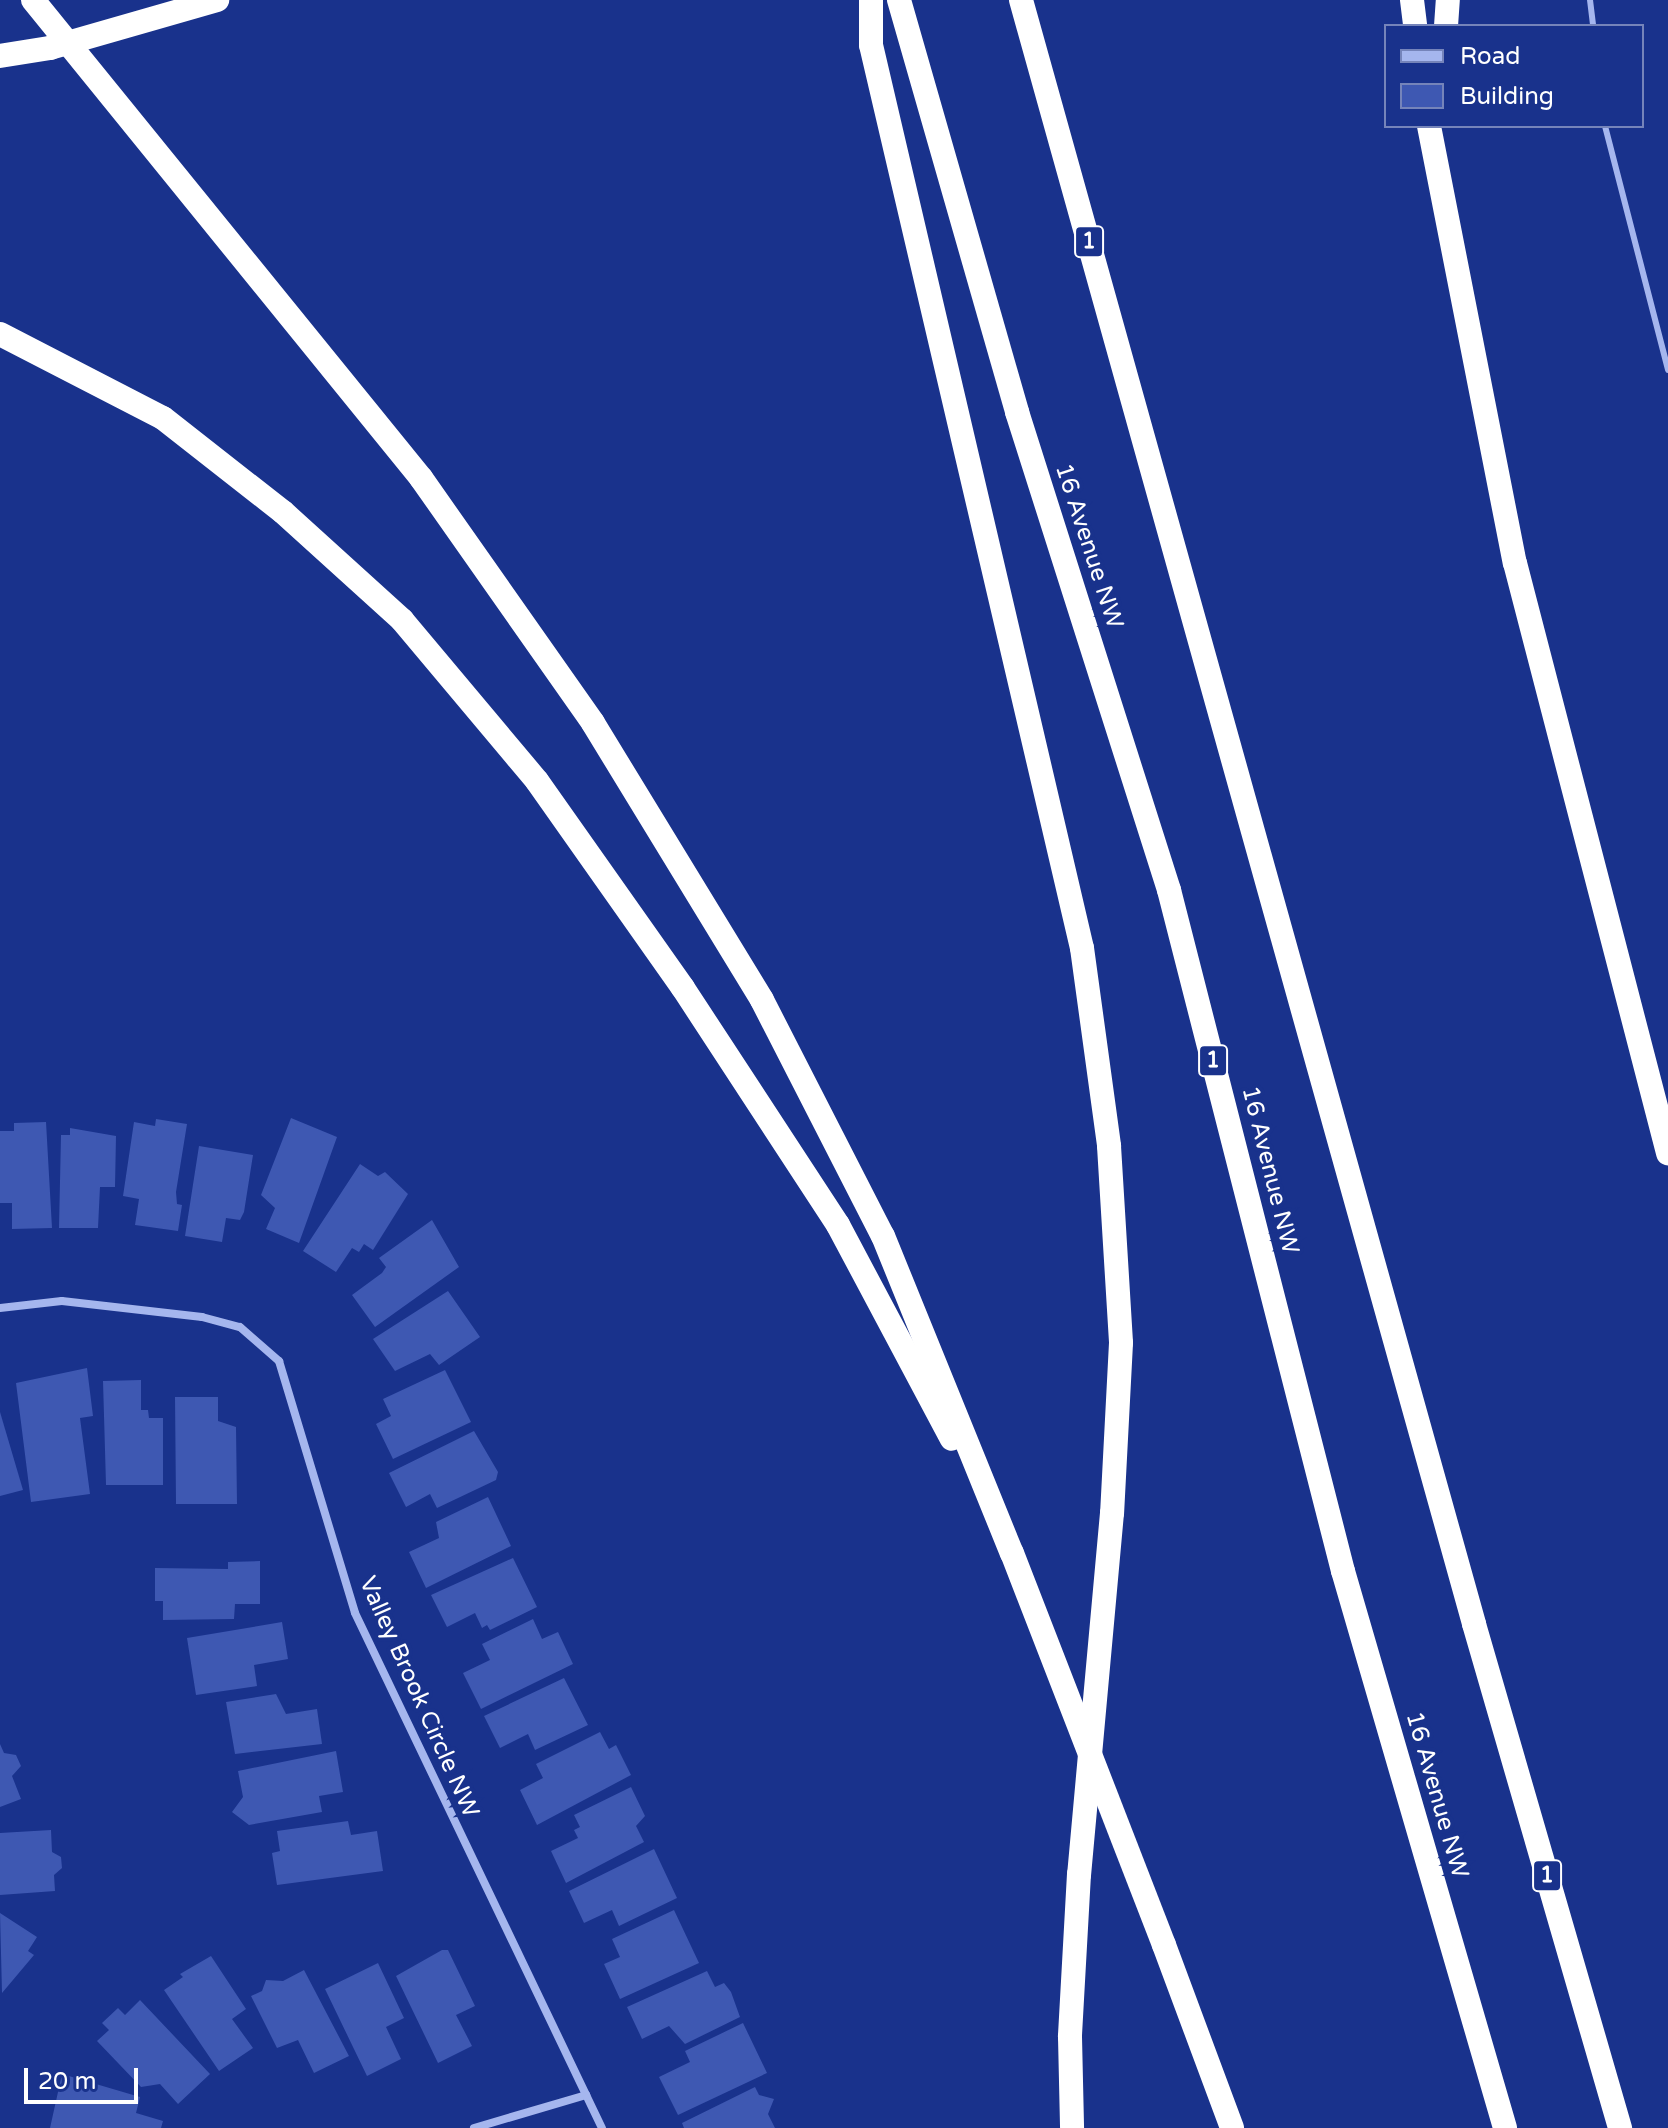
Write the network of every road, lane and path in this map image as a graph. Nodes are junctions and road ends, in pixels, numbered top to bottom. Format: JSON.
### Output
{"nodes":[{"id":1,"x":33,"y":0,"type":"edge"},
{"id":2,"x":217,"y":0,"type":"edge"},
{"id":3,"x":871,"y":0,"type":"edge"},
{"id":4,"x":899,"y":0,"type":"edge"},
{"id":5,"x":1021,"y":0,"type":"edge"},
{"id":6,"x":1412,"y":0,"type":"edge"},
{"id":7,"x":1448,"y":0,"type":"edge"},
{"id":8,"x":1590,"y":0,"type":"edge"},
{"id":9,"x":1415,"y":24,"type":"edge"},
{"id":10,"x":1446,"y":24,"type":"edge"},
{"id":11,"x":1593,"y":24,"type":"edge"},
{"id":12,"x":0,"y":56,"type":"edge"},
{"id":13,"x":1429,"y":128,"type":"edge"},
{"id":14,"x":1438,"y":128,"type":"edge"},
{"id":15,"x":1606,"y":128,"type":"edge"},
{"id":16,"x":1434,"y":168,"type":"junction"},
{"id":17,"x":0,"y":334,"type":"edge"},
{"id":18,"x":1668,"y":370,"type":"edge"},
{"id":19,"x":1668,"y":1153,"type":"edge"},
{"id":20,"x":0,"y":1308,"type":"edge"},
{"id":21,"x":1012,"y":1553,"type":"junction"},
{"id":22,"x":586,"y":2095,"type":"junction"},
{"id":23,"x":474,"y":2128,"type":"edge"},
{"id":24,"x":602,"y":2128,"type":"edge"},
{"id":25,"x":1072,"y":2128,"type":"edge"},
{"id":26,"x":1232,"y":2128,"type":"edge"},
{"id":27,"x":1505,"y":2128,"type":"edge"},
{"id":28,"x":1620,"y":2128,"type":"edge"}],
"edges":[{"from":1,"to":21,"type":"highway"},
{"from":2,"to":12,"type":"highway","bridge":true},
{"from":3,"to":25,"type":"highway"},
{"from":4,"to":27,"type":"highway","name":"16 Avenue NW","number":"1"},
{"from":5,"to":28,"type":"highway","number":"1"},
{"from":6,"to":9,"type":"highway"},
{"from":7,"to":10,"type":"highway"},
{"from":8,"to":11,"type":"lane"},
{"from":13,"to":16,"type":"highway"},
{"from":14,"to":16,"type":"highway"},
{"from":15,"to":18,"type":"lane"},
{"from":16,"to":19,"type":"highway"},
{"from":17,"to":21,"type":"highway"},
{"from":20,"to":22,"type":"street","name":"Valley Brook Circle NW"},
{"from":21,"to":26,"type":"highway","bridge":true},
{"from":22,"to":23,"type":"street"},
{"from":22,"to":24,"type":"street","name":"Valley Brook Circle NW"}]}
